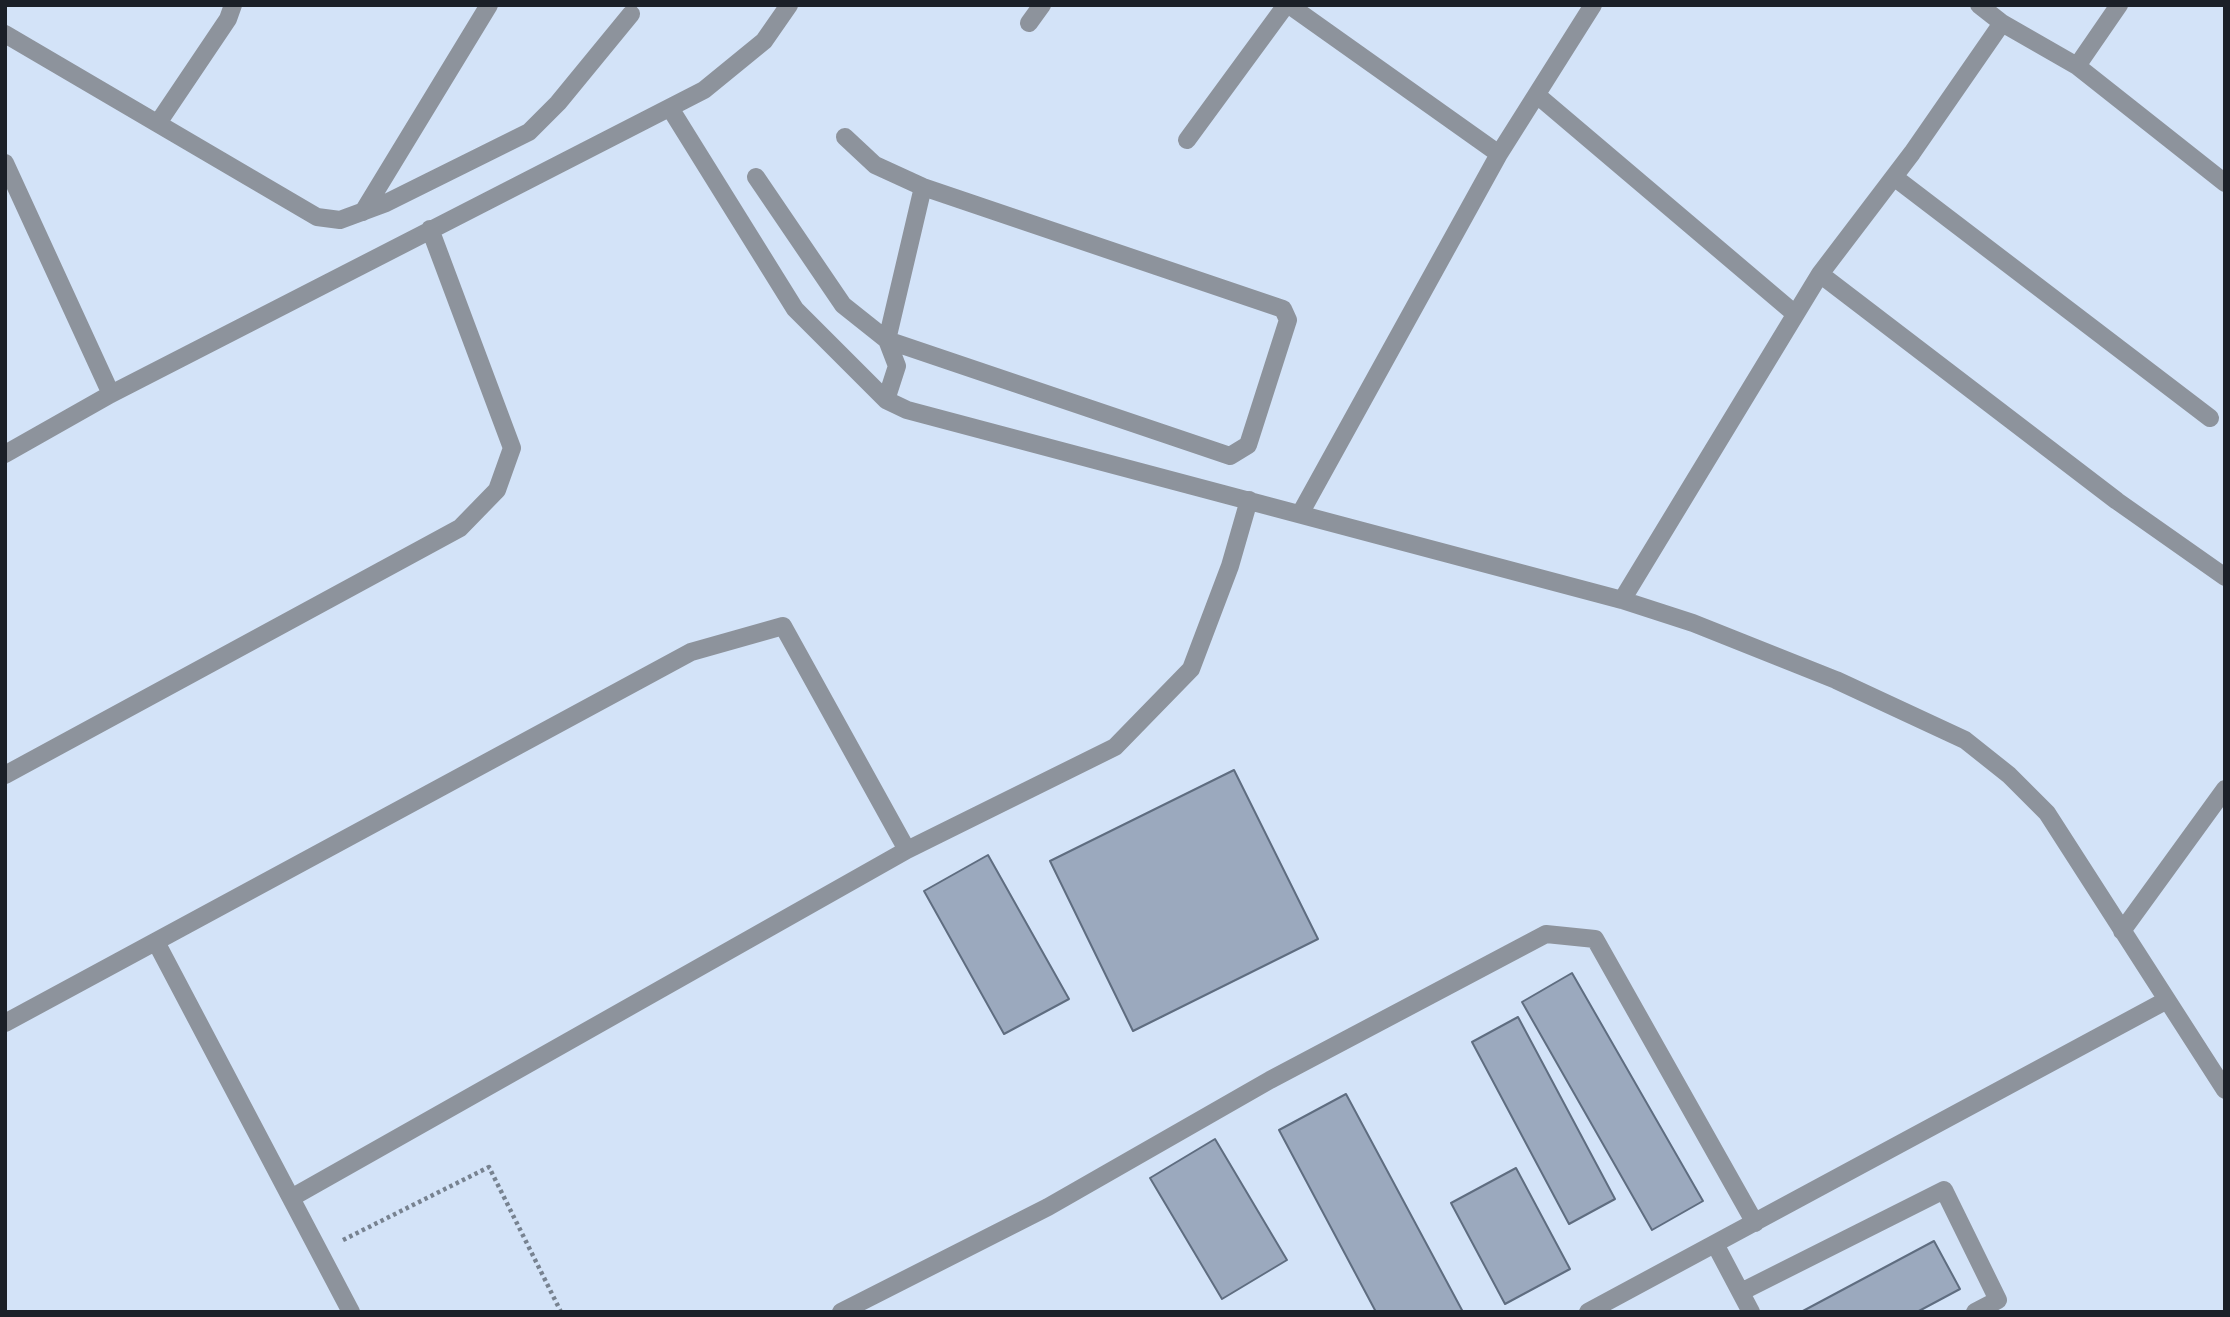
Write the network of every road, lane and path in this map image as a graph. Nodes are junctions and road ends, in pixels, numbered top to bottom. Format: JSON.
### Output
{"nodes":[{"id":1,"x":233,"y":5,"type":"edge"},
{"id":2,"x":489,"y":5,"type":"edge"},
{"id":3,"x":789,"y":5,"type":"edge"},
{"id":4,"x":1042,"y":5,"type":"edge"},
{"id":5,"x":1288,"y":5,"type":"edge"},
{"id":6,"x":1593,"y":5,"type":"edge"},
{"id":7,"x":1979,"y":5,"type":"edge"},
{"id":8,"x":2119,"y":5,"type":"edge"},
{"id":9,"x":631,"y":13,"type":"dead end"},
{"id":10,"x":1029,"y":23,"type":"dead end"},
{"id":11,"x":2002,"y":23,"type":"junction"},
{"id":12,"x":5,"y":34,"type":"edge"},
{"id":13,"x":2077,"y":66,"type":"junction"},
{"id":14,"x":1537,"y":95,"type":"junction"},
{"id":15,"x":670,"y":108,"type":"junction"},
{"id":16,"x":158,"y":123,"type":"junction"},
{"id":17,"x":845,"y":137,"type":"dead end"},
{"id":18,"x":1187,"y":140,"type":"dead end"},
{"id":19,"x":1499,"y":154,"type":"junction"},
{"id":20,"x":5,"y":163,"type":"edge"},
{"id":21,"x":756,"y":177,"type":"dead end"},
{"id":22,"x":1894,"y":177,"type":"junction"},
{"id":23,"x":2225,"y":183,"type":"edge"},
{"id":24,"x":923,"y":187,"type":"junction"},
{"id":25,"x":363,"y":212,"type":"junction"},
{"id":26,"x":430,"y":229,"type":"junction"},
{"id":27,"x":1820,"y":274,"type":"junction"},
{"id":28,"x":1794,"y":313,"type":"junction"},
{"id":29,"x":887,"y":340,"type":"junction"},
{"id":30,"x":111,"y":394,"type":"junction"},
{"id":31,"x":886,"y":400,"type":"junction"},
{"id":32,"x":2210,"y":418,"type":"dead end"},
{"id":33,"x":5,"y":454,"type":"edge"},
{"id":34,"x":1249,"y":500,"type":"junction"},
{"id":35,"x":1300,"y":514,"type":"junction"},
{"id":36,"x":2225,"y":577,"type":"edge"},
{"id":37,"x":1622,"y":600,"type":"junction"},
{"id":38,"x":5,"y":775,"type":"edge"},
{"id":39,"x":2225,"y":789,"type":"edge"},
{"id":40,"x":907,"y":850,"type":"junction"},
{"id":41,"x":2122,"y":931,"type":"junction"},
{"id":42,"x":156,"y":942,"type":"junction"},
{"id":43,"x":2167,"y":1000,"type":"junction"},
{"id":44,"x":5,"y":1023,"type":"edge"},
{"id":45,"x":2225,"y":1090,"type":"edge"},
{"id":46,"x":291,"y":1198,"type":"junction"},
{"id":47,"x":1755,"y":1223,"type":"junction"},
{"id":48,"x":1715,"y":1244,"type":"junction"},
{"id":49,"x":347,"y":1252,"type":"dead end"},
{"id":50,"x":1741,"y":1292,"type":"junction"},
{"id":51,"x":351,"y":1312,"type":"edge"},
{"id":52,"x":561,"y":1312,"type":"edge"},
{"id":53,"x":841,"y":1312,"type":"edge"},
{"id":54,"x":1588,"y":1312,"type":"edge"},
{"id":55,"x":1751,"y":1312,"type":"edge"},
{"id":56,"x":1975,"y":1312,"type":"edge"}],
"edges":[{"from":1,"to":16,"type":"street"},
{"from":2,"to":25,"type":"street"},
{"from":3,"to":15,"type":"street"},
{"from":4,"to":10,"type":"street"},
{"from":5,"to":18,"type":"street"},
{"from":5,"to":19,"type":"street"},
{"from":6,"to":14,"type":"street"},
{"from":7,"to":11,"type":"street"},
{"from":8,"to":13,"type":"street"},
{"from":9,"to":25,"type":"street"},
{"from":11,"to":13,"type":"street"},
{"from":11,"to":22,"type":"street"},
{"from":12,"to":16,"type":"street"},
{"from":13,"to":23,"type":"street"},
{"from":14,"to":19,"type":"street"},
{"from":14,"to":28,"type":"street"},
{"from":15,"to":26,"type":"street"},
{"from":15,"to":31,"type":"street"},
{"from":16,"to":25,"type":"street"},
{"from":17,"to":24,"type":"street"},
{"from":19,"to":35,"type":"street"},
{"from":20,"to":30,"type":"street"},
{"from":21,"to":29,"type":"street"},
{"from":22,"to":27,"type":"street"},
{"from":22,"to":32,"type":"street"},
{"from":24,"to":29,"type":"street"},
{"from":24,"to":29,"type":"street"},
{"from":26,"to":30,"type":"street"},
{"from":26,"to":38,"type":"street"},
{"from":27,"to":28,"type":"street"},
{"from":27,"to":36,"type":"street"},
{"from":28,"to":37,"type":"street"},
{"from":29,"to":31,"type":"street"},
{"from":30,"to":33,"type":"street"},
{"from":31,"to":34,"type":"street"},
{"from":34,"to":35,"type":"street"},
{"from":34,"to":40,"type":"street"},
{"from":35,"to":37,"type":"street"},
{"from":37,"to":41,"type":"street"},
{"from":39,"to":41,"type":"street"},
{"from":40,"to":42,"type":"street"},
{"from":40,"to":46,"type":"street"},
{"from":41,"to":43,"type":"street"},
{"from":42,"to":44,"type":"street"},
{"from":42,"to":46,"type":"street"},
{"from":43,"to":45,"type":"street"},
{"from":43,"to":47,"type":"street"},
{"from":46,"to":51,"type":"street"},
{"from":47,"to":48,"type":"street"},
{"from":47,"to":53,"type":"street"},
{"from":48,"to":50,"type":"street"},
{"from":48,"to":54,"type":"street"},
{"from":49,"to":52,"type":"path"},
{"from":50,"to":55,"type":"street"},
{"from":50,"to":56,"type":"street"}]}
